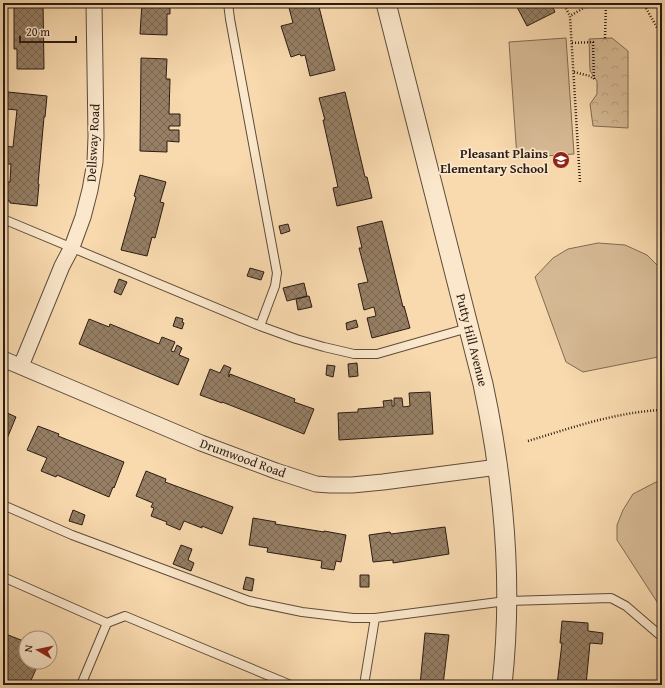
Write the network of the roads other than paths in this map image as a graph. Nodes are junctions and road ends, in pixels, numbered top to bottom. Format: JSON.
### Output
{"nodes":[{"id":1,"x":94,"y":3,"type":"edge"},
{"id":2,"x":228,"y":3,"type":"edge"},
{"id":3,"x":386,"y":3,"type":"edge"},
{"id":4,"x":3,"y":219,"type":"edge"},
{"id":5,"x":72,"y":247,"type":"junction"},
{"id":6,"x":260,"y":326,"type":"junction"},
{"id":7,"x":468,"y":328,"type":"junction"},
{"id":8,"x":3,"y":359,"type":"edge"},
{"id":9,"x":21,"y":366,"type":"junction"},
{"id":10,"x":498,"y":467,"type":"junction"},
{"id":11,"x":3,"y":505,"type":"edge"},
{"id":12,"x":3,"y":577,"type":"edge"},
{"id":13,"x":506,"y":601,"type":"junction"},
{"id":14,"x":375,"y":618,"type":"junction"},
{"id":15,"x":107,"y":623,"type":"junction"},
{"id":16,"x":662,"y":637,"type":"edge"},
{"id":17,"x":81,"y":685,"type":"edge"},
{"id":18,"x":291,"y":685,"type":"edge"},
{"id":19,"x":364,"y":685,"type":"edge"},
{"id":20,"x":502,"y":685,"type":"edge"}],
"edges":[{"from":1,"to":5,"type":"street","name":"Dellsway Road"},
{"from":2,"to":6,"type":"lane"},
{"from":3,"to":7,"type":"street","name":"Putty Hill Avenue"},
{"from":4,"to":5,"type":"lane"},
{"from":5,"to":6,"type":"lane"},
{"from":5,"to":9,"type":"street","name":"Dellsway Road"},
{"from":6,"to":7,"type":"lane"},
{"from":7,"to":10,"type":"street","name":"Putty Hill Avenue"},
{"from":8,"to":9,"type":"street","name":"Drumwood Road"},
{"from":9,"to":10,"type":"street","name":"Drumwood Road"},
{"from":10,"to":13,"type":"street","name":"Putty Hill Avenue"},
{"from":11,"to":14,"type":"lane"},
{"from":12,"to":15,"type":"lane"},
{"from":13,"to":14,"type":"lane"},
{"from":13,"to":16,"type":"lane"},
{"from":13,"to":20,"type":"street","name":"Putty Hill Avenue"},
{"from":14,"to":19,"type":"lane"},
{"from":15,"to":17,"type":"lane"},
{"from":15,"to":18,"type":"lane"}]}
